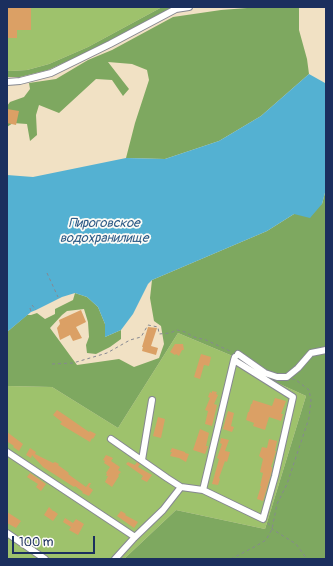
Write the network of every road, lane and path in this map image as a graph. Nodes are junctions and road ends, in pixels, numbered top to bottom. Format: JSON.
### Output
{"nodes":[{"id":1,"x":189,"y":7,"type":"edge"},
{"id":2,"x":7,"y":82,"type":"edge"},
{"id":3,"x":47,"y":273,"type":"dead end"},
{"id":4,"x":58,"y":297,"type":"dead end"},
{"id":5,"x":32,"y":305,"type":"dead end"},
{"id":6,"x":30,"y":308,"type":"dead end"},
{"id":7,"x":36,"y":310,"type":"dead end"},
{"id":8,"x":31,"y":312,"type":"dead end"},
{"id":9,"x":326,"y":350,"type":"edge"},
{"id":10,"x":236,"y":357,"type":"junction"},
{"id":11,"x":52,"y":364,"type":"dead end"},
{"id":12,"x":287,"y":377,"type":"junction"},
{"id":13,"x":152,"y":400,"type":"dead end"},
{"id":14,"x":111,"y":439,"type":"dead end"},
{"id":15,"x":7,"y":452,"type":"edge"},
{"id":16,"x":142,"y":460,"type":"junction"},
{"id":17,"x":181,"y":487,"type":"junction"},
{"id":18,"x":203,"y":490,"type":"junction"},
{"id":19,"x":263,"y":519,"type":"junction"},
{"id":20,"x":272,"y":529,"type":"junction"},
{"id":21,"x":7,"y":533,"type":"edge"},
{"id":22,"x":134,"y":537,"type":"junction"},
{"id":23,"x":45,"y":559,"type":"edge"},
{"id":24,"x":115,"y":559,"type":"edge"},
{"id":25,"x":231,"y":559,"type":"edge"},
{"id":26,"x":307,"y":559,"type":"edge"}],
"edges":[{"from":1,"to":2,"type":"street"},
{"from":3,"to":4,"type":"path"},
{"from":5,"to":7,"type":"path"},
{"from":6,"to":8,"type":"path"},
{"from":9,"to":12,"type":"street"},
{"from":10,"to":11,"type":"path"},
{"from":10,"to":12,"type":"street"},
{"from":10,"to":18,"type":"street"},
{"from":10,"to":19,"type":"street"},
{"from":12,"to":20,"type":"path"},
{"from":13,"to":16,"type":"street"},
{"from":14,"to":16,"type":"street"},
{"from":15,"to":22,"type":"street"},
{"from":16,"to":17,"type":"street"},
{"from":17,"to":18,"type":"street"},
{"from":17,"to":22,"type":"street"},
{"from":18,"to":19,"type":"street"},
{"from":19,"to":20,"type":"path"},
{"from":20,"to":25,"type":"path"},
{"from":20,"to":26,"type":"path"},
{"from":21,"to":23,"type":"street"},
{"from":22,"to":24,"type":"street"}]}
